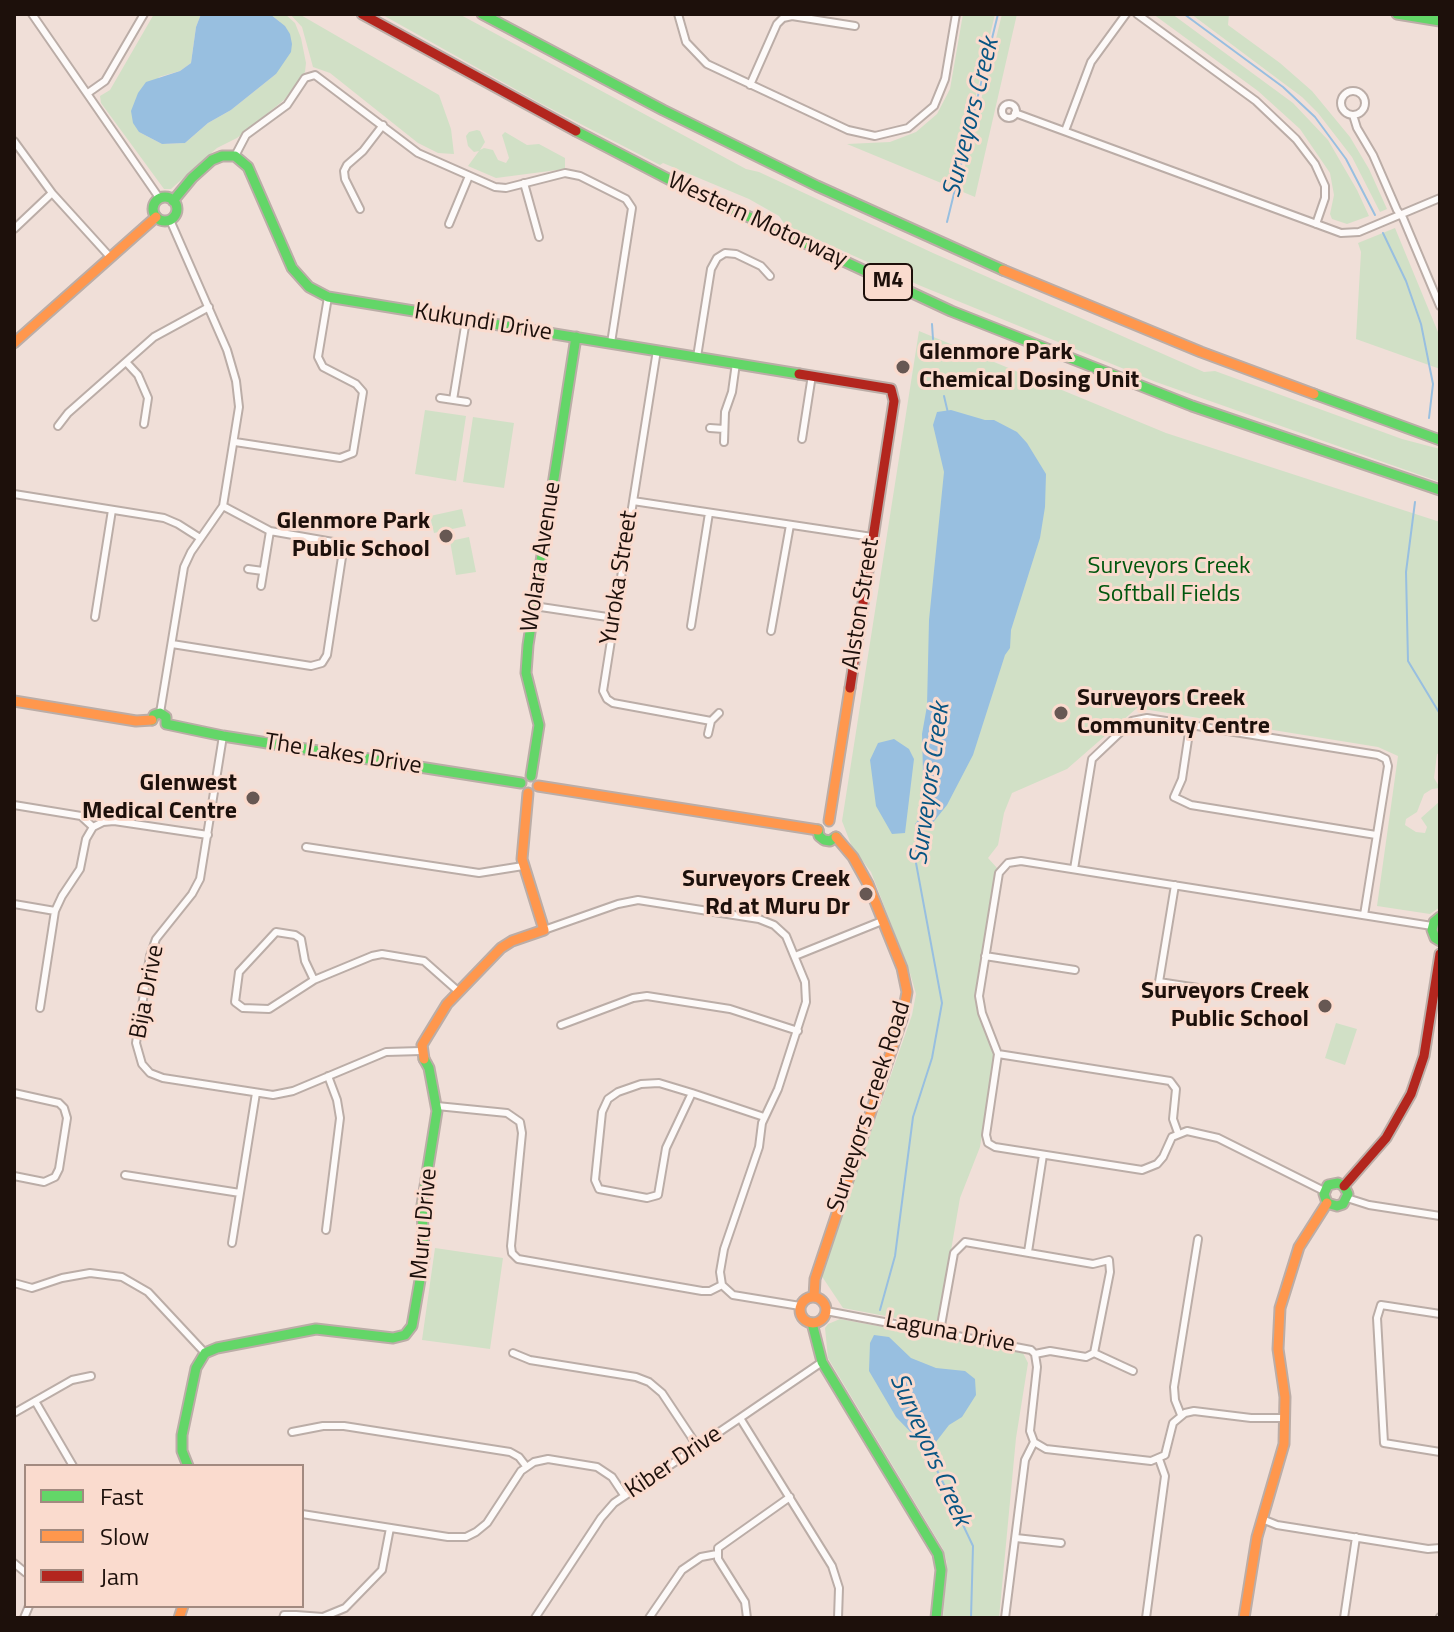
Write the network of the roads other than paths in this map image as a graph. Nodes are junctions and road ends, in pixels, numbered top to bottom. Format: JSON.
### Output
{"nodes":[{"id":1,"x":32,"y":14,"type":"edge"},
{"id":2,"x":144,"y":14,"type":"edge"},
{"id":3,"x":362,"y":14,"type":"edge"},
{"id":4,"x":482,"y":14,"type":"edge"},
{"id":5,"x":678,"y":14,"type":"edge"},
{"id":6,"x":956,"y":14,"type":"edge"},
{"id":7,"x":1126,"y":14,"type":"edge"},
{"id":8,"x":1137,"y":14,"type":"edge"},
{"id":9,"x":1397,"y":14,"type":"edge"},
{"id":10,"x":1440,"y":21,"type":"edge"},
{"id":11,"x":855,"y":26,"type":"dead end"},
{"id":12,"x":750,"y":85,"type":"junction"},
{"id":13,"x":88,"y":93,"type":"junction"},
{"id":14,"x":1015,"y":113,"type":"dead end"},
{"id":15,"x":1353,"y":115,"type":"junction"},
{"id":16,"x":383,"y":125,"type":"junction"},
{"id":17,"x":1065,"y":131,"type":"junction"},
{"id":18,"x":14,"y":141,"type":"edge"},
{"id":19,"x":235,"y":156,"type":"junction"},
{"id":20,"x":469,"y":176,"type":"junction"},
{"id":21,"x":524,"y":183,"type":"junction"},
{"id":22,"x":52,"y":193,"type":"junction"},
{"id":23,"x":1440,"y":198,"type":"edge"},
{"id":24,"x":160,"y":199,"type":"junction"},
{"id":25,"x":173,"y":201,"type":"junction"},
{"id":26,"x":360,"y":209,"type":"dead end"},
{"id":27,"x":1400,"y":214,"type":"junction"},
{"id":28,"x":156,"y":217,"type":"junction"},
{"id":29,"x":170,"y":220,"type":"junction"},
{"id":30,"x":449,"y":224,"type":"dead end"},
{"id":31,"x":1316,"y":224,"type":"junction"},
{"id":32,"x":14,"y":229,"type":"edge"},
{"id":33,"x":539,"y":237,"type":"dead end"},
{"id":34,"x":111,"y":258,"type":"junction"},
{"id":35,"x":770,"y":276,"type":"dead end"},
{"id":36,"x":328,"y":297,"type":"junction"},
{"id":37,"x":1440,"y":306,"type":"edge"},
{"id":38,"x":209,"y":307,"type":"junction"},
{"id":39,"x":466,"y":320,"type":"junction"},
{"id":40,"x":576,"y":337,"type":"junction"},
{"id":41,"x":14,"y":343,"type":"edge"},
{"id":42,"x":611,"y":343,"type":"junction"},
{"id":43,"x":657,"y":350,"type":"junction"},
{"id":44,"x":697,"y":357,"type":"junction"},
{"id":45,"x":126,"y":362,"type":"junction"},
{"id":46,"x":736,"y":363,"type":"junction"},
{"id":47,"x":812,"y":375,"type":"junction"},
{"id":48,"x":891,"y":389,"type":"joint"},
{"id":49,"x":440,"y":398,"type":"dead end"},
{"id":50,"x":453,"y":400,"type":"junction"},
{"id":51,"x":467,"y":402,"type":"dead end"},
{"id":52,"x":144,"y":424,"type":"dead end"},
{"id":53,"x":58,"y":426,"type":"dead end"},
{"id":54,"x":710,"y":428,"type":"dead end"},
{"id":55,"x":724,"y":429,"type":"junction"},
{"id":56,"x":802,"y":439,"type":"dead end"},
{"id":57,"x":1440,"y":440,"type":"edge"},
{"id":58,"x":235,"y":442,"type":"junction"},
{"id":59,"x":724,"y":442,"type":"dead end"},
{"id":60,"x":1440,"y":490,"type":"edge"},
{"id":61,"x":14,"y":494,"type":"edge"},
{"id":62,"x":633,"y":501,"type":"junction"},
{"id":63,"x":223,"y":506,"type":"junction"},
{"id":64,"x":112,"y":510,"type":"junction"},
{"id":65,"x":709,"y":513,"type":"junction"},
{"id":66,"x":790,"y":525,"type":"junction"},
{"id":67,"x":270,"y":531,"type":"junction"},
{"id":68,"x":872,"y":537,"type":"junction"},
{"id":69,"x":200,"y":538,"type":"junction"},
{"id":70,"x":248,"y":569,"type":"dead end"},
{"id":71,"x":263,"y":571,"type":"junction"},
{"id":72,"x":261,"y":586,"type":"dead end"},
{"id":73,"x":534,"y":606,"type":"junction"},
{"id":74,"x":95,"y":617,"type":"dead end"},
{"id":75,"x":614,"y":618,"type":"junction"},
{"id":76,"x":691,"y":626,"type":"dead end"},
{"id":77,"x":771,"y":631,"type":"dead end"},
{"id":78,"x":172,"y":644,"type":"junction"},
{"id":79,"x":14,"y":701,"type":"edge"},
{"id":80,"x":719,"y":713,"type":"dead end"},
{"id":81,"x":156,"y":717,"type":"junction"},
{"id":82,"x":711,"y":721,"type":"junction"},
{"id":83,"x":1190,"y":726,"type":"junction"},
{"id":84,"x":708,"y":734,"type":"dead end"},
{"id":85,"x":223,"y":736,"type":"junction"},
{"id":86,"x":531,"y":776,"type":"junction"},
{"id":87,"x":521,"y":783,"type":"junction"},
{"id":88,"x":538,"y":786,"type":"junction"},
{"id":89,"x":528,"y":793,"type":"junction"},
{"id":90,"x":14,"y":805,"type":"edge"},
{"id":91,"x":829,"y":821,"type":"junction"},
{"id":92,"x":93,"y":827,"type":"junction"},
{"id":93,"x":818,"y":830,"type":"junction"},
{"id":94,"x":208,"y":835,"type":"junction"},
{"id":95,"x":1376,"y":835,"type":"junction"},
{"id":96,"x":836,"y":837,"type":"junction"},
{"id":97,"x":306,"y":847,"type":"dead end"},
{"id":98,"x":523,"y":866,"type":"junction"},
{"id":99,"x":1074,"y":869,"type":"junction"},
{"id":100,"x":1175,"y":885,"type":"junction"},
{"id":101,"x":14,"y":904,"type":"edge"},
{"id":102,"x":55,"y":911,"type":"junction"},
{"id":103,"x":1364,"y":915,"type":"junction"},
{"id":104,"x":1440,"y":917,"type":"edge"},
{"id":105,"x":882,"y":921,"type":"junction"},
{"id":106,"x":1432,"y":926,"type":"junction"},
{"id":107,"x":544,"y":930,"type":"junction"},
{"id":108,"x":1440,"y":941,"type":"edge"},
{"id":109,"x":1440,"y":954,"type":"edge"},
{"id":110,"x":795,"y":956,"type":"junction"},
{"id":111,"x":985,"y":956,"type":"junction"},
{"id":112,"x":1075,"y":970,"type":"dead end"},
{"id":113,"x":314,"y":980,"type":"junction"},
{"id":114,"x":1211,"y":990,"type":"dead end"},
{"id":115,"x":459,"y":992,"type":"junction"},
{"id":116,"x":40,"y":1008,"type":"dead end"},
{"id":117,"x":561,"y":1025,"type":"dead end"},
{"id":118,"x":798,"y":1031,"type":"junction"},
{"id":119,"x":421,"y":1051,"type":"junction"},
{"id":120,"x":998,"y":1054,"type":"junction"},
{"id":121,"x":328,"y":1076,"type":"junction"},
{"id":122,"x":14,"y":1093,"type":"edge"},
{"id":123,"x":256,"y":1093,"type":"junction"},
{"id":124,"x":692,"y":1093,"type":"junction"},
{"id":125,"x":437,"y":1106,"type":"junction"},
{"id":126,"x":764,"y":1117,"type":"junction"},
{"id":127,"x":1178,"y":1133,"type":"junction"},
{"id":128,"x":1043,"y":1155,"type":"junction"},
{"id":129,"x":125,"y":1175,"type":"dead end"},
{"id":130,"x":14,"y":1176,"type":"edge"},
{"id":131,"x":1344,"y":1186,"type":"junction"},
{"id":132,"x":1324,"y":1191,"type":"junction"},
{"id":133,"x":240,"y":1193,"type":"junction"},
{"id":134,"x":1347,"y":1198,"type":"junction"},
{"id":135,"x":1327,"y":1203,"type":"junction"},
{"id":136,"x":1440,"y":1216,"type":"edge"},
{"id":137,"x":326,"y":1230,"type":"dead end"},
{"id":138,"x":1198,"y":1239,"type":"dead end"},
{"id":139,"x":232,"y":1243,"type":"dead end"},
{"id":140,"x":1028,"y":1252,"type":"junction"},
{"id":141,"x":14,"y":1283,"type":"edge"},
{"id":142,"x":722,"y":1285,"type":"junction"},
{"id":143,"x":814,"y":1297,"type":"junction"},
{"id":144,"x":800,"y":1306,"type":"junction"},
{"id":145,"x":826,"y":1311,"type":"junction"},
{"id":146,"x":1440,"y":1314,"type":"edge"},
{"id":147,"x":812,"y":1323,"type":"junction"},
{"id":148,"x":940,"y":1331,"type":"junction"},
{"id":149,"x":205,"y":1353,"type":"junction"},
{"id":150,"x":513,"y":1353,"type":"dead end"},
{"id":151,"x":1094,"y":1353,"type":"junction"},
{"id":152,"x":1035,"y":1354,"type":"junction"},
{"id":153,"x":822,"y":1362,"type":"junction"},
{"id":154,"x":1133,"y":1371,"type":"dead end"},
{"id":155,"x":91,"y":1376,"type":"dead end"},
{"id":156,"x":35,"y":1401,"type":"junction"},
{"id":157,"x":14,"y":1413,"type":"edge"},
{"id":158,"x":1181,"y":1415,"type":"junction"},
{"id":159,"x":740,"y":1418,"type":"junction"},
{"id":160,"x":1283,"y":1418,"type":"junction"},
{"id":161,"x":292,"y":1432,"type":"dead end"},
{"id":162,"x":1034,"y":1442,"type":"junction"},
{"id":163,"x":698,"y":1447,"type":"junction"},
{"id":164,"x":1440,"y":1452,"type":"edge"},
{"id":165,"x":1159,"y":1459,"type":"junction"},
{"id":166,"x":72,"y":1464,"type":"edge"},
{"id":167,"x":187,"y":1464,"type":"edge"},
{"id":168,"x":526,"y":1466,"type":"junction"},
{"id":169,"x":624,"y":1495,"type":"junction"},
{"id":170,"x":790,"y":1497,"type":"junction"},
{"id":171,"x":304,"y":1514,"type":"edge"},
{"id":172,"x":1262,"y":1519,"type":"junction"},
{"id":173,"x":390,"y":1528,"type":"junction"},
{"id":174,"x":1356,"y":1537,"type":"junction"},
{"id":175,"x":1016,"y":1538,"type":"junction"},
{"id":176,"x":1061,"y":1543,"type":"dead end"},
{"id":177,"x":1440,"y":1548,"type":"edge"},
{"id":178,"x":717,"y":1554,"type":"junction"},
{"id":179,"x":283,"y":1618,"type":"edge"},
{"id":180,"x":535,"y":1618,"type":"edge"},
{"id":181,"x":649,"y":1618,"type":"edge"},
{"id":182,"x":747,"y":1618,"type":"edge"},
{"id":183,"x":838,"y":1618,"type":"edge"},
{"id":184,"x":936,"y":1618,"type":"edge"},
{"id":185,"x":1005,"y":1618,"type":"edge"},
{"id":186,"x":1146,"y":1618,"type":"edge"},
{"id":187,"x":1244,"y":1618,"type":"edge"},
{"id":188,"x":1344,"y":1618,"type":"edge"}],
"edges":[{"from":1,"to":13,"type":"street"},
{"from":2,"to":13,"type":"street"},
{"from":3,"to":60,"type":"main road","name":"Western Motorway","number":"M4"},
{"from":4,"to":57,"type":"main road","number":"M4"},
{"from":5,"to":12,"type":"street"},
{"from":6,"to":12,"type":"street"},
{"from":7,"to":17,"type":"street"},
{"from":8,"to":31,"type":"street"},
{"from":9,"to":10,"type":"main road"},
{"from":11,"to":12,"type":"street"},
{"from":13,"to":24,"type":"street"},
{"from":14,"to":17,"type":"street"},
{"from":15,"to":15,"type":"street"},
{"from":15,"to":27,"type":"street"},
{"from":16,"to":19,"type":"street"},
{"from":16,"to":20,"type":"street"},
{"from":16,"to":26,"type":"street"},
{"from":17,"to":31,"type":"street"},
{"from":18,"to":22,"type":"street"},
{"from":19,"to":25,"type":"main road"},
{"from":19,"to":36,"type":"main road","name":"Kukundi Drive"},
{"from":20,"to":21,"type":"street"},
{"from":20,"to":30,"type":"street"},
{"from":21,"to":33,"type":"street"},
{"from":21,"to":42,"type":"street"},
{"from":22,"to":32,"type":"street"},
{"from":22,"to":34,"type":"street"},
{"from":23,"to":27,"type":"street"},
{"from":24,"to":25,"type":"main road"},
{"from":24,"to":28,"type":"main road"},
{"from":25,"to":29,"type":"main road"},
{"from":27,"to":31,"type":"street"},
{"from":27,"to":37,"type":"street"},
{"from":28,"to":29,"type":"main road"},
{"from":28,"to":34,"type":"main road"},
{"from":29,"to":38,"type":"street"},
{"from":34,"to":41,"type":"main road"},
{"from":35,"to":44,"type":"street"},
{"from":36,"to":39,"type":"main road","name":"Kukundi Drive"},
{"from":36,"to":58,"type":"street"},
{"from":38,"to":45,"type":"street"},
{"from":38,"to":58,"type":"street"},
{"from":39,"to":40,"type":"main road","name":"Kukundi Drive"},
{"from":39,"to":50,"type":"street"},
{"from":40,"to":42,"type":"main road","name":"Kukundi Drive"},
{"from":40,"to":73,"type":"main road","name":"Wolara Avenue"},
{"from":42,"to":43,"type":"main road","name":"Kukundi Drive"},
{"from":43,"to":44,"type":"main road","name":"Kukundi Drive"},
{"from":43,"to":62,"type":"street","name":"Yuroka Street"},
{"from":44,"to":46,"type":"main road","name":"Kukundi Drive"},
{"from":45,"to":52,"type":"street"},
{"from":45,"to":53,"type":"street"},
{"from":46,"to":47,"type":"main road","name":"Kukundi Drive"},
{"from":46,"to":55,"type":"street"},
{"from":47,"to":48,"type":"main road","name":"Kukundi Drive"},
{"from":47,"to":56,"type":"street"},
{"from":48,"to":68,"type":"main road","name":"Alston Street"},
{"from":49,"to":50,"type":"street"},
{"from":50,"to":51,"type":"street"},
{"from":54,"to":55,"type":"street"},
{"from":55,"to":59,"type":"street"},
{"from":58,"to":63,"type":"street"},
{"from":61,"to":64,"type":"street"},
{"from":62,"to":65,"type":"street"},
{"from":62,"to":75,"type":"street","name":"Yuroka Street"},
{"from":63,"to":67,"type":"street"},
{"from":63,"to":69,"type":"street"},
{"from":64,"to":69,"type":"street"},
{"from":64,"to":74,"type":"street"},
{"from":65,"to":66,"type":"street"},
{"from":65,"to":76,"type":"street"},
{"from":66,"to":68,"type":"street"},
{"from":66,"to":77,"type":"street"},
{"from":67,"to":71,"type":"street"},
{"from":67,"to":78,"type":"street"},
{"from":68,"to":91,"type":"main road","name":"Alston Street"},
{"from":69,"to":78,"type":"street"},
{"from":70,"to":71,"type":"street"},
{"from":71,"to":72,"type":"street"},
{"from":73,"to":75,"type":"street"},
{"from":73,"to":86,"type":"main road","name":"Wolara Avenue"},
{"from":75,"to":82,"type":"street","name":"Yuroka Street"},
{"from":78,"to":81,"type":"street"},
{"from":79,"to":81,"type":"main road"},
{"from":80,"to":82,"type":"street"},
{"from":81,"to":85,"type":"main road","name":"The Lakes Drive"},
{"from":82,"to":84,"type":"street"},
{"from":83,"to":95,"type":"street"},
{"from":83,"to":95,"type":"street"},
{"from":83,"to":99,"type":"street"},
{"from":85,"to":87,"type":"main road","name":"The Lakes Drive"},
{"from":85,"to":94,"type":"street","name":"Bija Drive"},
{"from":86,"to":87,"type":"main road"},
{"from":86,"to":88,"type":"main road"},
{"from":87,"to":89,"type":"main road"},
{"from":88,"to":89,"type":"main road"},
{"from":88,"to":93,"type":"main road"},
{"from":89,"to":98,"type":"main road"},
{"from":90,"to":92,"type":"street"},
{"from":91,"to":93,"type":"main road"},
{"from":91,"to":96,"type":"main road"},
{"from":92,"to":94,"type":"street"},
{"from":92,"to":102,"type":"street"},
{"from":93,"to":96,"type":"main road"},
{"from":94,"to":123,"type":"street","name":"Bija Drive"},
{"from":95,"to":103,"type":"street"},
{"from":96,"to":105,"type":"main road","name":"Surveyors Creek Road"},
{"from":97,"to":98,"type":"street"},
{"from":98,"to":107,"type":"main road"},
{"from":99,"to":100,"type":"street"},
{"from":99,"to":111,"type":"street"},
{"from":100,"to":103,"type":"street"},
{"from":100,"to":114,"type":"street"},
{"from":101,"to":102,"type":"street"},
{"from":102,"to":116,"type":"street"},
{"from":103,"to":106,"type":"street"},
{"from":104,"to":106,"type":"main road"},
{"from":105,"to":110,"type":"street"},
{"from":105,"to":143,"type":"main road","name":"Surveyors Creek Road"},
{"from":106,"to":108,"type":"main road"},
{"from":107,"to":110,"type":"street"},
{"from":107,"to":115,"type":"main road"},
{"from":109,"to":131,"type":"main road"},
{"from":110,"to":118,"type":"street"},
{"from":111,"to":112,"type":"street"},
{"from":111,"to":120,"type":"street"},
{"from":113,"to":113,"type":"street"},
{"from":113,"to":115,"type":"street"},
{"from":115,"to":119,"type":"main road"},
{"from":117,"to":118,"type":"street"},
{"from":118,"to":126,"type":"street"},
{"from":119,"to":121,"type":"street","name":"Bija Drive"},
{"from":119,"to":125,"type":"main road","name":"Muru Drive"},
{"from":120,"to":127,"type":"street"},
{"from":120,"to":128,"type":"street"},
{"from":121,"to":123,"type":"street","name":"Bija Drive"},
{"from":121,"to":137,"type":"street"},
{"from":122,"to":130,"type":"street"},
{"from":123,"to":133,"type":"street"},
{"from":124,"to":124,"type":"street"},
{"from":124,"to":126,"type":"street"},
{"from":125,"to":142,"type":"street"},
{"from":125,"to":149,"type":"main road","name":"Muru Drive"},
{"from":126,"to":142,"type":"street"},
{"from":127,"to":128,"type":"street"},
{"from":127,"to":132,"type":"street"},
{"from":128,"to":140,"type":"street"},
{"from":129,"to":133,"type":"street"},
{"from":131,"to":132,"type":"main road"},
{"from":131,"to":134,"type":"main road"},
{"from":132,"to":135,"type":"main road"},
{"from":133,"to":139,"type":"street"},
{"from":134,"to":135,"type":"main road"},
{"from":134,"to":136,"type":"street"},
{"from":135,"to":160,"type":"main road"},
{"from":138,"to":158,"type":"street"},
{"from":140,"to":148,"type":"street"},
{"from":140,"to":151,"type":"street"},
{"from":141,"to":149,"type":"street"},
{"from":142,"to":144,"type":"street"},
{"from":143,"to":144,"type":"main road"},
{"from":143,"to":145,"type":"main road"},
{"from":144,"to":147,"type":"main road"},
{"from":145,"to":147,"type":"main road"},
{"from":145,"to":148,"type":"street","name":"Laguna Drive"},
{"from":146,"to":164,"type":"street"},
{"from":147,"to":153,"type":"main road"},
{"from":148,"to":152,"type":"street","name":"Laguna Drive"},
{"from":149,"to":167,"type":"main road"},
{"from":150,"to":163,"type":"street"},
{"from":151,"to":152,"type":"street"},
{"from":151,"to":154,"type":"street"},
{"from":152,"to":162,"type":"street","name":"Laguna Drive"},
{"from":153,"to":159,"type":"street"},
{"from":153,"to":184,"type":"main road"},
{"from":155,"to":156,"type":"street"},
{"from":156,"to":157,"type":"street"},
{"from":156,"to":166,"type":"street"},
{"from":158,"to":160,"type":"street"},
{"from":158,"to":165,"type":"street"},
{"from":159,"to":163,"type":"street","name":"Kiber Drive"},
{"from":159,"to":170,"type":"street","name":"Kiber Drive"},
{"from":160,"to":172,"type":"main road"},
{"from":161,"to":168,"type":"street"},
{"from":162,"to":165,"type":"street"},
{"from":162,"to":175,"type":"street","name":"Laguna Drive"},
{"from":163,"to":169,"type":"street","name":"Kiber Drive"},
{"from":165,"to":186,"type":"street"},
{"from":168,"to":169,"type":"street"},
{"from":168,"to":173,"type":"street"},
{"from":169,"to":180,"type":"street","name":"Kiber Drive"},
{"from":170,"to":178,"type":"street"},
{"from":170,"to":183,"type":"street","name":"Kiber Drive"},
{"from":171,"to":173,"type":"street"},
{"from":172,"to":174,"type":"street"},
{"from":172,"to":187,"type":"main road"},
{"from":173,"to":179,"type":"street"},
{"from":174,"to":177,"type":"street"},
{"from":174,"to":188,"type":"street"},
{"from":175,"to":176,"type":"street"},
{"from":175,"to":185,"type":"street","name":"Laguna Drive"},
{"from":178,"to":181,"type":"street"},
{"from":178,"to":182,"type":"street"}]}
